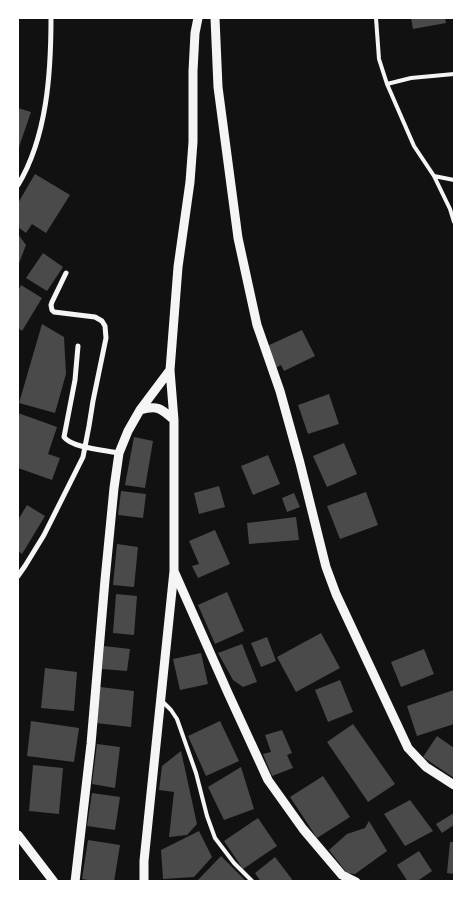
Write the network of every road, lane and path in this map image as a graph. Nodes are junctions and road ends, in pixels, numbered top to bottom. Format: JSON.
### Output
{"nodes":[{"id":1,"x":51,"y":18,"type":"edge"},
{"id":2,"x":198,"y":18,"type":"edge"},
{"id":3,"x":215,"y":18,"type":"edge"},
{"id":4,"x":376,"y":18,"type":"edge"},
{"id":5,"x":454,"y":74,"type":"edge"},
{"id":6,"x":387,"y":84,"type":"junction"},
{"id":7,"x":434,"y":176,"type":"junction"},
{"id":8,"x":454,"y":180,"type":"edge"},
{"id":9,"x":18,"y":185,"type":"edge"},
{"id":10,"x":454,"y":222,"type":"edge"},
{"id":11,"x":66,"y":273,"type":"dead end"},
{"id":12,"x":78,"y":346,"type":"dead end"},
{"id":13,"x":170,"y":370,"type":"junction"},
{"id":14,"x":140,"y":410,"type":"junction"},
{"id":15,"x":174,"y":420,"type":"junction"},
{"id":16,"x":119,"y":453,"type":"junction"},
{"id":17,"x":174,"y":571,"type":"junction"},
{"id":18,"x":18,"y":576,"type":"edge"},
{"id":19,"x":161,"y":700,"type":"junction"},
{"id":20,"x":454,"y":785,"type":"edge"},
{"id":21,"x":18,"y":835,"type":"edge"},
{"id":22,"x":54,"y":882,"type":"edge"},
{"id":23,"x":75,"y":882,"type":"edge"},
{"id":24,"x":144,"y":882,"type":"edge"},
{"id":25,"x":253,"y":882,"type":"edge"},
{"id":26,"x":356,"y":882,"type":"edge"}],
"edges":[{"from":1,"to":9,"type":"street"},
{"from":2,"to":13,"type":"street"},
{"from":3,"to":20,"type":"street"},
{"from":4,"to":6,"type":"lane"},
{"from":5,"to":6,"type":"lane"},
{"from":6,"to":7,"type":"lane"},
{"from":7,"to":8,"type":"lane"},
{"from":7,"to":10,"type":"lane"},
{"from":11,"to":18,"type":"street"},
{"from":12,"to":16,"type":"street"},
{"from":13,"to":14,"type":"street"},
{"from":13,"to":15,"type":"street"},
{"from":14,"to":15,"type":"street"},
{"from":14,"to":16,"type":"street"},
{"from":15,"to":17,"type":"street"},
{"from":16,"to":23,"type":"street"},
{"from":17,"to":19,"type":"street"},
{"from":17,"to":26,"type":"street"},
{"from":19,"to":24,"type":"street"},
{"from":19,"to":25,"type":"lane"},
{"from":21,"to":22,"type":"street"}]}
